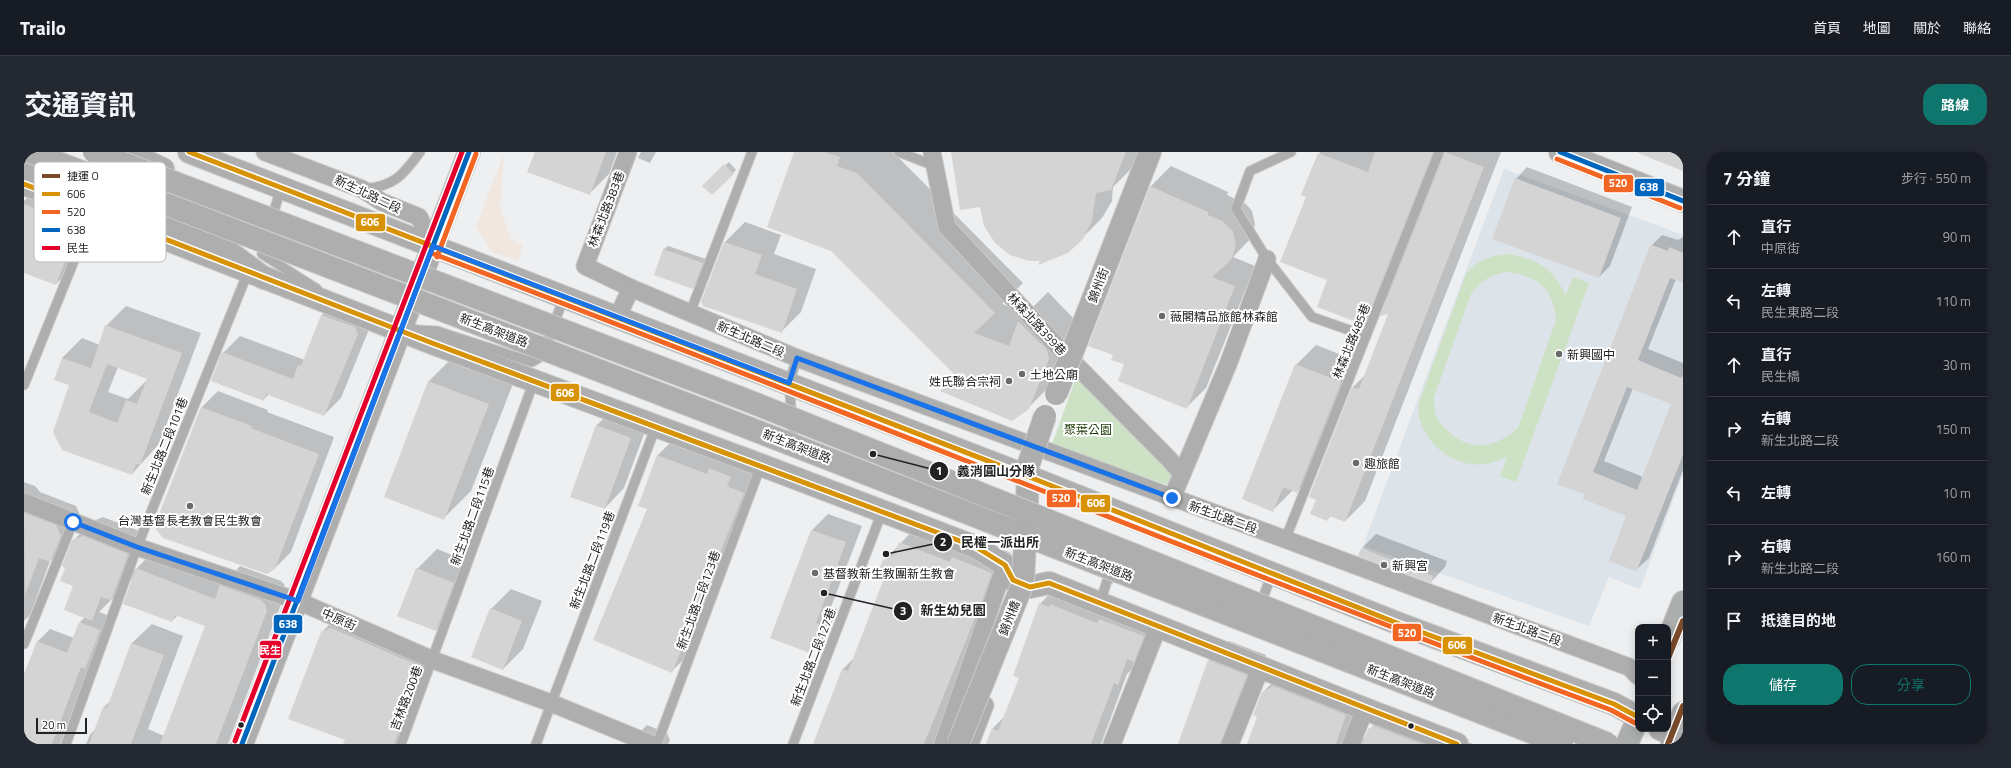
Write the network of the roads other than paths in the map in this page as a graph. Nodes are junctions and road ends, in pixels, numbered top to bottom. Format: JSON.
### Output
{"nodes":[{"id":1,"x":30,"y":152,"type":"edge"},
{"id":2,"x":94,"y":152,"type":"edge"},
{"id":3,"x":127,"y":152,"type":"edge"},
{"id":4,"x":189,"y":152,"type":"edge"},
{"id":5,"x":265,"y":152,"type":"edge"},
{"id":6,"x":420,"y":152,"type":"edge"},
{"id":7,"x":470,"y":152,"type":"edge"},
{"id":8,"x":628,"y":152,"type":"edge"},
{"id":9,"x":752,"y":152,"type":"edge"},
{"id":10,"x":899,"y":152,"type":"edge"},
{"id":11,"x":1150,"y":152,"type":"edge"},
{"id":12,"x":1291,"y":152,"type":"edge"},
{"id":13,"x":1439,"y":152,"type":"edge"},
{"id":14,"x":1573,"y":154,"type":"edge"},
{"id":15,"x":299,"y":158,"type":"edge"},
{"id":16,"x":934,"y":159,"type":"edge"},
{"id":17,"x":56,"y":162,"type":"edge"},
{"id":18,"x":120,"y":162,"type":"edge"},
{"id":19,"x":148,"y":162,"type":"edge"},
{"id":20,"x":24,"y":169,"type":"edge"},
{"id":21,"x":166,"y":170,"type":"edge"},
{"id":22,"x":34,"y":173,"type":"edge"},
{"id":23,"x":166,"y":180,"type":"edge"},
{"id":24,"x":24,"y":184,"type":"edge"},
{"id":25,"x":281,"y":187,"type":"junction"},
{"id":26,"x":34,"y":188,"type":"edge"},
{"id":27,"x":362,"y":189,"type":"junction"},
{"id":28,"x":1683,"y":201,"type":"edge"},
{"id":29,"x":166,"y":204,"type":"edge"},
{"id":30,"x":269,"y":219,"type":"junction"},
{"id":31,"x":166,"y":225,"type":"edge"},
{"id":32,"x":166,"y":239,"type":"edge"},
{"id":33,"x":432,"y":251,"type":"junction"},
{"id":34,"x":1267,"y":259,"type":"junction"},
{"id":35,"x":73,"y":262,"type":"edge"},
{"id":36,"x":585,"y":266,"type":"joint"},
{"id":37,"x":256,"y":275,"type":"junction"},
{"id":38,"x":631,"y":288,"type":"junction"},
{"id":39,"x":564,"y":296,"type":"junction"},
{"id":40,"x":349,"y":311,"type":"junction"},
{"id":41,"x":690,"y":313,"type":"junction"},
{"id":42,"x":618,"y":316,"type":"junction"},
{"id":43,"x":405,"y":329,"type":"junction"},
{"id":44,"x":1366,"y":336,"type":"junction"},
{"id":45,"x":797,"y":358,"type":"junction"},
{"id":46,"x":27,"y":370,"type":"edge"},
{"id":47,"x":534,"y":380,"type":"junction"},
{"id":48,"x":789,"y":383,"type":"junction"},
{"id":49,"x":24,"y":385,"type":"edge"},
{"id":50,"x":1045,"y":416,"type":"joint"},
{"id":51,"x":656,"y":426,"type":"junction"},
{"id":52,"x":792,"y":432,"type":"dead end"},
{"id":53,"x":761,"y":465,"type":"junction"},
{"id":54,"x":1028,"y":471,"type":"junction"},
{"id":55,"x":1182,"y":474,"type":"junction"},
{"id":56,"x":1172,"y":498,"type":"junction"},
{"id":57,"x":24,"y":502,"type":"edge"},
{"id":58,"x":882,"y":512,"type":"junction"},
{"id":59,"x":73,"y":522,"type":"junction"},
{"id":60,"x":1285,"y":540,"type":"junction"},
{"id":61,"x":137,"y":547,"type":"junction"},
{"id":62,"x":1126,"y":564,"type":"dead end"},
{"id":63,"x":1005,"y":565,"type":"junction"},
{"id":64,"x":1272,"y":573,"type":"junction"},
{"id":65,"x":1155,"y":576,"type":"dead end"},
{"id":66,"x":1030,"y":587,"type":"junction"},
{"id":67,"x":298,"y":601,"type":"junction"},
{"id":68,"x":1683,"y":602,"type":"edge"},
{"id":69,"x":1100,"y":603,"type":"junction"},
{"id":70,"x":1158,"y":627,"type":"junction"},
{"id":71,"x":1671,"y":632,"type":"edge"},
{"id":72,"x":24,"y":644,"type":"edge"},
{"id":73,"x":433,"y":660,"type":"junction"},
{"id":74,"x":1261,"y":667,"type":"junction"},
{"id":75,"x":1635,"y":673,"type":"edge"},
{"id":76,"x":551,"y":703,"type":"junction"},
{"id":77,"x":1365,"y":709,"type":"junction"},
{"id":78,"x":1683,"y":713,"type":"edge"},
{"id":79,"x":1635,"y":715,"type":"edge"},
{"id":80,"x":1635,"y":724,"type":"edge"},
{"id":81,"x":1672,"y":738,"type":"edge"},
{"id":82,"x":66,"y":744,"type":"edge"},
{"id":83,"x":242,"y":744,"type":"edge"},
{"id":84,"x":401,"y":744,"type":"edge"},
{"id":85,"x":536,"y":744,"type":"edge"},
{"id":86,"x":651,"y":744,"type":"edge"},
{"id":87,"x":657,"y":744,"type":"edge"},
{"id":88,"x":793,"y":744,"type":"edge"},
{"id":89,"x":943,"y":744,"type":"edge"},
{"id":90,"x":958,"y":744,"type":"edge"},
{"id":91,"x":970,"y":744,"type":"edge"},
{"id":92,"x":1112,"y":744,"type":"edge"},
{"id":93,"x":1230,"y":744,"type":"edge"},
{"id":94,"x":1351,"y":744,"type":"edge"},
{"id":95,"x":1457,"y":744,"type":"edge"},
{"id":96,"x":1562,"y":744,"type":"edge"},
{"id":97,"x":1608,"y":744,"type":"edge"},
{"id":98,"x":1627,"y":744,"type":"edge"}],
"edges":[{"from":1,"to":17,"type":"highway","name":"新生高架道路","bridge":true},
{"from":2,"to":18,"type":"highway","name":"新生高架道路","bridge":true},
{"from":3,"to":19,"type":"highway","bridge":true},
{"from":4,"to":25,"type":"street","name":"新生北路二段"},
{"from":5,"to":15,"type":"street","name":"新生北路二段"},
{"from":6,"to":27,"type":"lane"},
{"from":7,"to":33,"type":"street"},
{"from":8,"to":36,"type":"street","name":"林森北路383巷"},
{"from":9,"to":41,"type":"lane"},
{"from":10,"to":16,"type":"lane"},
{"from":11,"to":50,"type":"street","name":"錦州街","bridge":true},
{"from":12,"to":34,"type":"lane"},
{"from":13,"to":44,"type":"lane","name":"林森北路485巷"},
{"from":14,"to":28,"type":"street"},
{"from":15,"to":27,"type":"street","name":"新生北路二段"},
{"from":16,"to":55,"type":"street","name":"林森北路399巷"},
{"from":20,"to":22,"type":"highway"},
{"from":21,"to":30,"type":"highway","bridge":true},
{"from":23,"to":30,"type":"highway","name":"新生高架道路","bridge":true},
{"from":24,"to":26,"type":"street"},
{"from":25,"to":33,"type":"street","name":"新生北路二段"},
{"from":25,"to":40,"type":"lane"},
{"from":27,"to":33,"type":"street","name":"新生北路二段"},
{"from":29,"to":96,"type":"highway","name":"新生高架道路","bridge":true},
{"from":30,"to":97,"type":"highway","name":"新生高架道路","bridge":true},
{"from":31,"to":37,"type":"highway"},
{"from":32,"to":37,"type":"street"},
{"from":33,"to":39,"type":"street","name":"新生北路二段"},
{"from":33,"to":43,"type":"street","bridge":true},
{"from":34,"to":44,"type":"lane"},
{"from":34,"to":55,"type":"street"},
{"from":35,"to":46,"type":"lane"},
{"from":36,"to":38,"type":"street","name":"新生北路二段"},
{"from":37,"to":40,"type":"street"},
{"from":37,"to":61,"type":"lane","name":"新生北路二段101巷"},
{"from":38,"to":41,"type":"street","name":"新生北路二段"},
{"from":38,"to":42,"type":"street"},
{"from":39,"to":42,"type":"street","name":"新生北路二段"},
{"from":39,"to":43,"type":"lane"},
{"from":40,"to":43,"type":"street"},
{"from":41,"to":45,"type":"street","name":"新生北路二段"},
{"from":42,"to":48,"type":"street","name":"新生北路二段"},
{"from":43,"to":47,"type":"street"},
{"from":43,"to":67,"type":"street"},
{"from":44,"to":60,"type":"lane","name":"林森北路485巷"},
{"from":45,"to":48,"type":"lane"},
{"from":45,"to":56,"type":"street","name":"新生北路二段"},
{"from":46,"to":49,"type":"lane"},
{"from":47,"to":51,"type":"street"},
{"from":47,"to":73,"type":"lane","name":"新生北路二段115巷"},
{"from":48,"to":52,"type":"lane"},
{"from":48,"to":54,"type":"street","name":"新生北路二段"},
{"from":50,"to":54,"type":"street","name":"錦州橋","bridge":true},
{"from":51,"to":53,"type":"street"},
{"from":51,"to":76,"type":"lane","name":"新生北路二段119巷"},
{"from":53,"to":58,"type":"street"},
{"from":53,"to":87,"type":"lane","name":"新生北路二段123巷"},
{"from":54,"to":64,"type":"street","name":"新生北路二段"},
{"from":54,"to":90,"type":"street","name":"錦州橋","bridge":true},
{"from":55,"to":56,"type":"street"},
{"from":56,"to":60,"type":"street","name":"新生北路二段"},
{"from":57,"to":59,"type":"street","name":"中原街"},
{"from":58,"to":63,"type":"street"},
{"from":58,"to":88,"type":"lane","name":"新生北路二段127巷"},
{"from":59,"to":61,"type":"street","name":"中原街"},
{"from":59,"to":72,"type":"lane"},
{"from":60,"to":75,"type":"street","name":"新生北路二段"},
{"from":61,"to":67,"type":"street","name":"中原街"},
{"from":61,"to":82,"type":"lane","name":"新生北路二段101巷"},
{"from":62,"to":69,"type":"lane"},
{"from":63,"to":66,"type":"street"},
{"from":63,"to":89,"type":"street"},
{"from":64,"to":65,"type":"lane"},
{"from":64,"to":79,"type":"street","name":"新生北路二段"},
{"from":66,"to":69,"type":"street"},
{"from":66,"to":91,"type":"street"},
{"from":67,"to":73,"type":"street","name":"中原街"},
{"from":67,"to":83,"type":"street"},
{"from":68,"to":71,"type":"main road"},
{"from":69,"to":70,"type":"street"},
{"from":70,"to":74,"type":"street"},
{"from":70,"to":92,"type":"street"},
{"from":73,"to":76,"type":"street","name":"中原街"},
{"from":73,"to":84,"type":"lane","name":"吉林路200巷"},
{"from":74,"to":77,"type":"street"},
{"from":74,"to":93,"type":"street"},
{"from":76,"to":85,"type":"lane","name":"新生北路二段119巷"},
{"from":76,"to":86,"type":"street","name":"中原街"},
{"from":77,"to":94,"type":"street"},
{"from":77,"to":95,"type":"street"},
{"from":78,"to":81,"type":"main road"},
{"from":80,"to":98,"type":"main road"}]}
